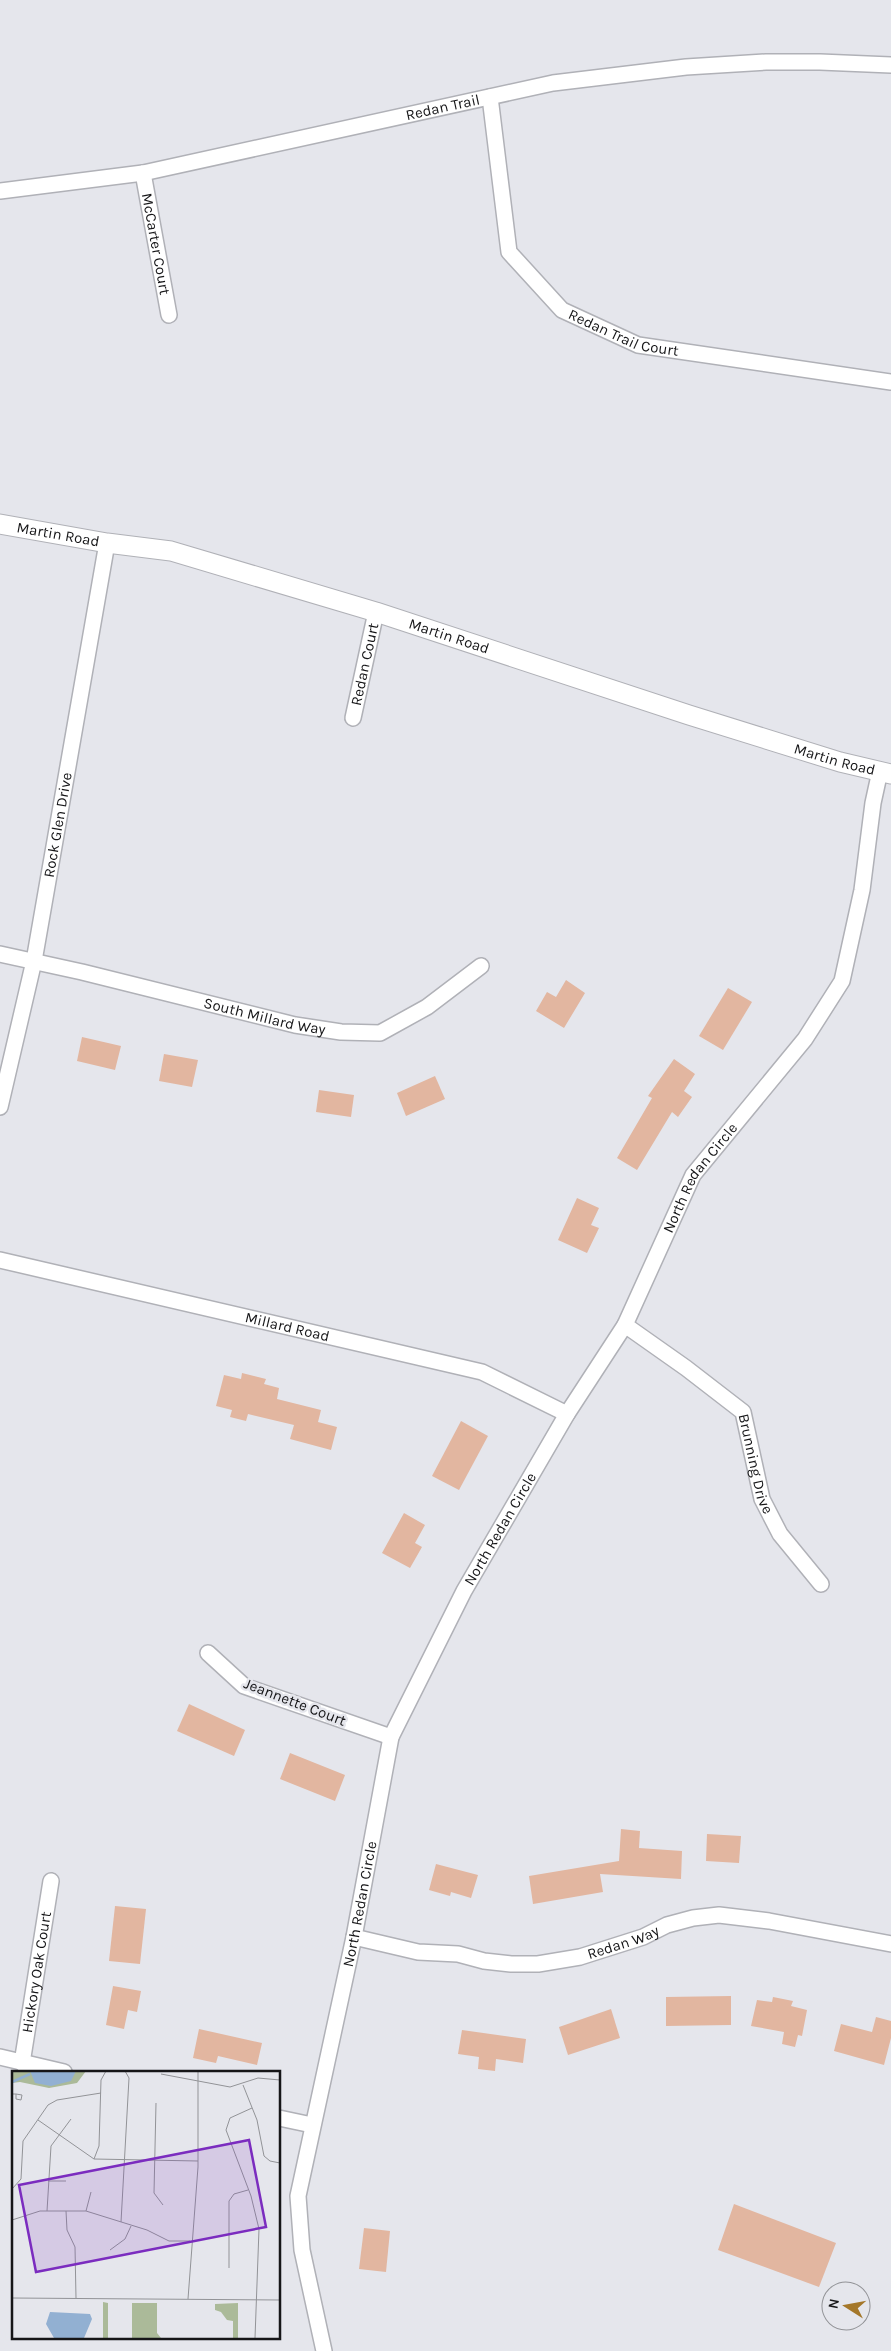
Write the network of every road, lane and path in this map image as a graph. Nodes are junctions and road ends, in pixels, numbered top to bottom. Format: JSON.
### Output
{"nodes":[{"id":1,"x":891,"y":66,"type":"edge"},
{"id":2,"x":490,"y":96,"type":"junction"},
{"id":3,"x":143,"y":173,"type":"junction"},
{"id":4,"x":0,"y":191,"type":"edge"},
{"id":5,"x":169,"y":315,"type":"dead end"},
{"id":6,"x":891,"y":382,"type":"edge"},
{"id":7,"x":0,"y":524,"type":"edge"},
{"id":8,"x":107,"y":543,"type":"junction"},
{"id":9,"x":376,"y":612,"type":"junction"},
{"id":10,"x":352,"y":718,"type":"dead end"},
{"id":11,"x":886,"y":773,"type":"edge"},
{"id":12,"x":0,"y":954,"type":"edge"},
{"id":13,"x":34,"y":961,"type":"junction"},
{"id":14,"x":481,"y":966,"type":"dead end"},
{"id":15,"x":0,"y":1107,"type":"edge"},
{"id":16,"x":0,"y":1260,"type":"edge"},
{"id":17,"x":625,"y":1325,"type":"junction"},
{"id":18,"x":567,"y":1414,"type":"junction"},
{"id":19,"x":821,"y":1584,"type":"dead end"},
{"id":20,"x":208,"y":1653,"type":"dead end"},
{"id":21,"x":391,"y":1737,"type":"junction"},
{"id":22,"x":51,"y":1881,"type":"dead end"},
{"id":23,"x":354,"y":1937,"type":"junction"},
{"id":24,"x":891,"y":1944,"type":"edge"},
{"id":25,"x":0,"y":2057,"type":"edge"},
{"id":26,"x":22,"y":2063,"type":"junction"},
{"id":27,"x":59,"y":2071,"type":"edge"},
{"id":28,"x":280,"y":2118,"type":"edge"},
{"id":29,"x":312,"y":2126,"type":"junction"},
{"id":30,"x":324,"y":2351,"type":"edge"}],
"edges":[{"from":1,"to":2,"type":"street","name":"Redan Trail"},
{"from":2,"to":3,"type":"street","name":"Redan Trail"},
{"from":2,"to":6,"type":"street","name":"Redan Trail Court"},
{"from":3,"to":4,"type":"street","name":"Redan Trail"},
{"from":3,"to":5,"type":"street","name":"McCarter Court"},
{"from":7,"to":8,"type":"street","name":"Martin Road"},
{"from":8,"to":9,"type":"street","name":"Martin Road"},
{"from":8,"to":13,"type":"street","name":"Rock Glen Drive"},
{"from":9,"to":10,"type":"street","name":"Redan Court"},
{"from":9,"to":11,"type":"street","name":"Martin Road"},
{"from":11,"to":17,"type":"street","name":"North Redan Circle"},
{"from":12,"to":13,"type":"street","name":"South Millard Way"},
{"from":13,"to":14,"type":"street","name":"South Millard Way"},
{"from":13,"to":15,"type":"street","name":"Rock Glen Drive"},
{"from":16,"to":18,"type":"street","name":"Millard Road"},
{"from":17,"to":18,"type":"street","name":"North Redan Circle"},
{"from":17,"to":19,"type":"street","name":"Brunning Drive"},
{"from":18,"to":21,"type":"street","name":"North Redan Circle"},
{"from":20,"to":21,"type":"street","name":"Jeannette Court"},
{"from":21,"to":23,"type":"street","name":"North Redan Circle"},
{"from":22,"to":26,"type":"street","name":"Hickory Oak Court"},
{"from":23,"to":24,"type":"street","name":"Redan Way"},
{"from":23,"to":29,"type":"street","name":"North Redan Circle"},
{"from":25,"to":26,"type":"street"},
{"from":26,"to":27,"type":"street"},
{"from":28,"to":29,"type":"street"},
{"from":29,"to":30,"type":"street","name":"North Redan Circle"}]}
